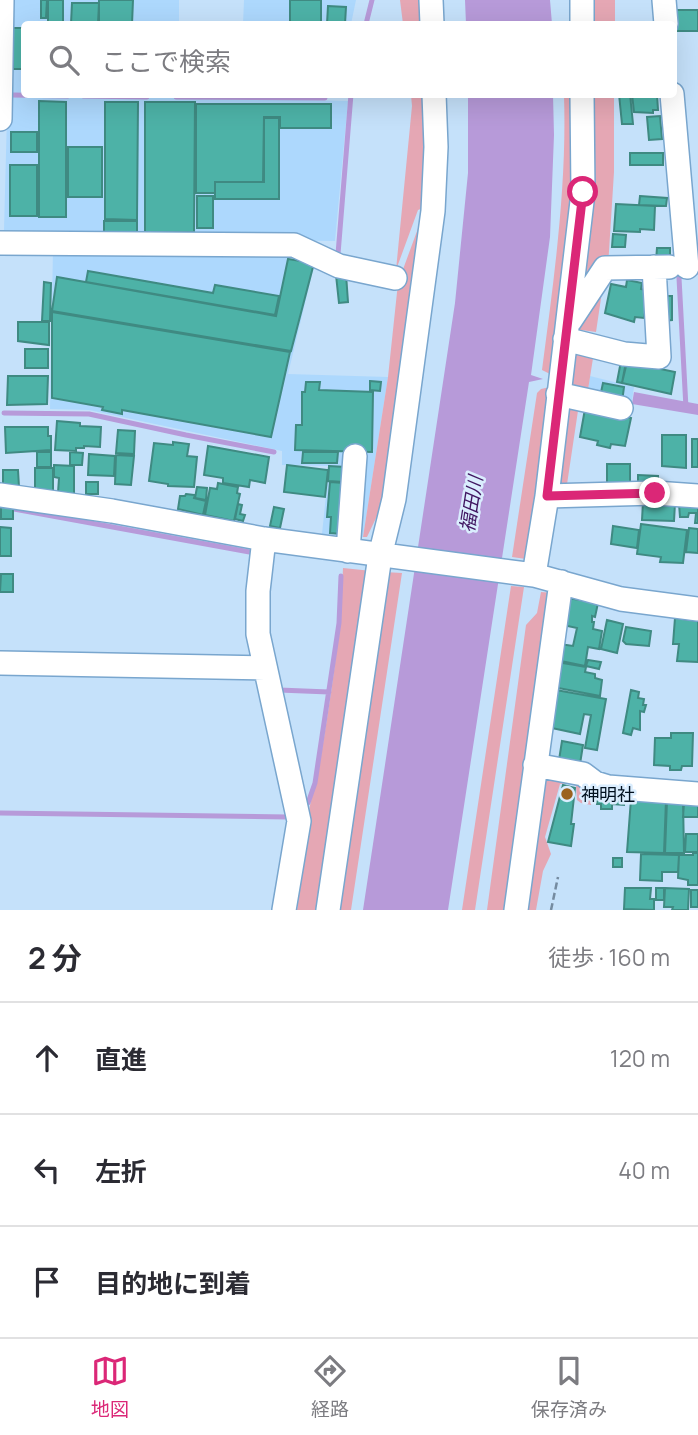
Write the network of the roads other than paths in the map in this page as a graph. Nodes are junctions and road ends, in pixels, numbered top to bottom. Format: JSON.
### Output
{"nodes":[{"id":1,"x":2,"y":0,"type":"edge"},
{"id":2,"x":431,"y":0,"type":"edge"},
{"id":3,"x":582,"y":0,"type":"edge"},
{"id":4,"x":664,"y":0,"type":"edge"},
{"id":5,"x":432,"y":21,"type":"edge"},
{"id":6,"x":582,"y":21,"type":"edge"},
{"id":7,"x":666,"y":21,"type":"edge"},
{"id":8,"x":435,"y":98,"type":"edge"},
{"id":9,"x":582,"y":98,"type":"edge"},
{"id":10,"x":672,"y":98,"type":"edge"},
{"id":11,"x":0,"y":119,"type":"edge"},
{"id":12,"x":0,"y":243,"type":"edge"},
{"id":13,"x":693,"y":266,"type":"edge"},
{"id":14,"x":654,"y":267,"type":"junction"},
{"id":15,"x":395,"y":278,"type":"dead end"},
{"id":16,"x":566,"y":333,"type":"junction"},
{"id":17,"x":558,"y":394,"type":"junction"},
{"id":18,"x":621,"y":408,"type":"dead end"},
{"id":19,"x":355,"y":456,"type":"dead end"},
{"id":20,"x":0,"y":495,"type":"edge"},
{"id":21,"x":547,"y":496,"type":"junction"},
{"id":22,"x":698,"y":496,"type":"edge"},
{"id":23,"x":264,"y":539,"type":"junction"},
{"id":24,"x":348,"y":551,"type":"junction"},
{"id":25,"x":387,"y":557,"type":"junction"},
{"id":26,"x":534,"y":575,"type":"junction"},
{"id":27,"x":561,"y":582,"type":"junction"},
{"id":28,"x":698,"y":608,"type":"edge"},
{"id":29,"x":0,"y":663,"type":"edge"},
{"id":30,"x":265,"y":668,"type":"junction"},
{"id":31,"x":535,"y":765,"type":"junction"},
{"id":32,"x":698,"y":794,"type":"edge"},
{"id":33,"x":284,"y":910,"type":"edge"},
{"id":34,"x":328,"y":910,"type":"edge"},
{"id":35,"x":516,"y":910,"type":"edge"}],
"edges":[{"from":1,"to":11,"type":"street"},
{"from":2,"to":5,"type":"street"},
{"from":3,"to":6,"type":"street"},
{"from":4,"to":7,"type":"street"},
{"from":8,"to":25,"type":"street"},
{"from":9,"to":16,"type":"street"},
{"from":10,"to":13,"type":"street"},
{"from":12,"to":15,"type":"street"},
{"from":13,"to":14,"type":"street"},
{"from":14,"to":16,"type":"street"},
{"from":14,"to":16,"type":"street"},
{"from":16,"to":17,"type":"street"},
{"from":17,"to":18,"type":"street"},
{"from":17,"to":21,"type":"street"},
{"from":19,"to":24,"type":"street"},
{"from":20,"to":23,"type":"street"},
{"from":21,"to":22,"type":"street"},
{"from":21,"to":26,"type":"street"},
{"from":23,"to":24,"type":"street"},
{"from":23,"to":30,"type":"street"},
{"from":24,"to":25,"type":"street"},
{"from":25,"to":26,"type":"street"},
{"from":25,"to":34,"type":"street"},
{"from":26,"to":27,"type":"street"},
{"from":27,"to":28,"type":"street"},
{"from":27,"to":31,"type":"street"},
{"from":29,"to":30,"type":"street"},
{"from":30,"to":33,"type":"street"},
{"from":31,"to":32,"type":"street"},
{"from":31,"to":35,"type":"street"}]}
